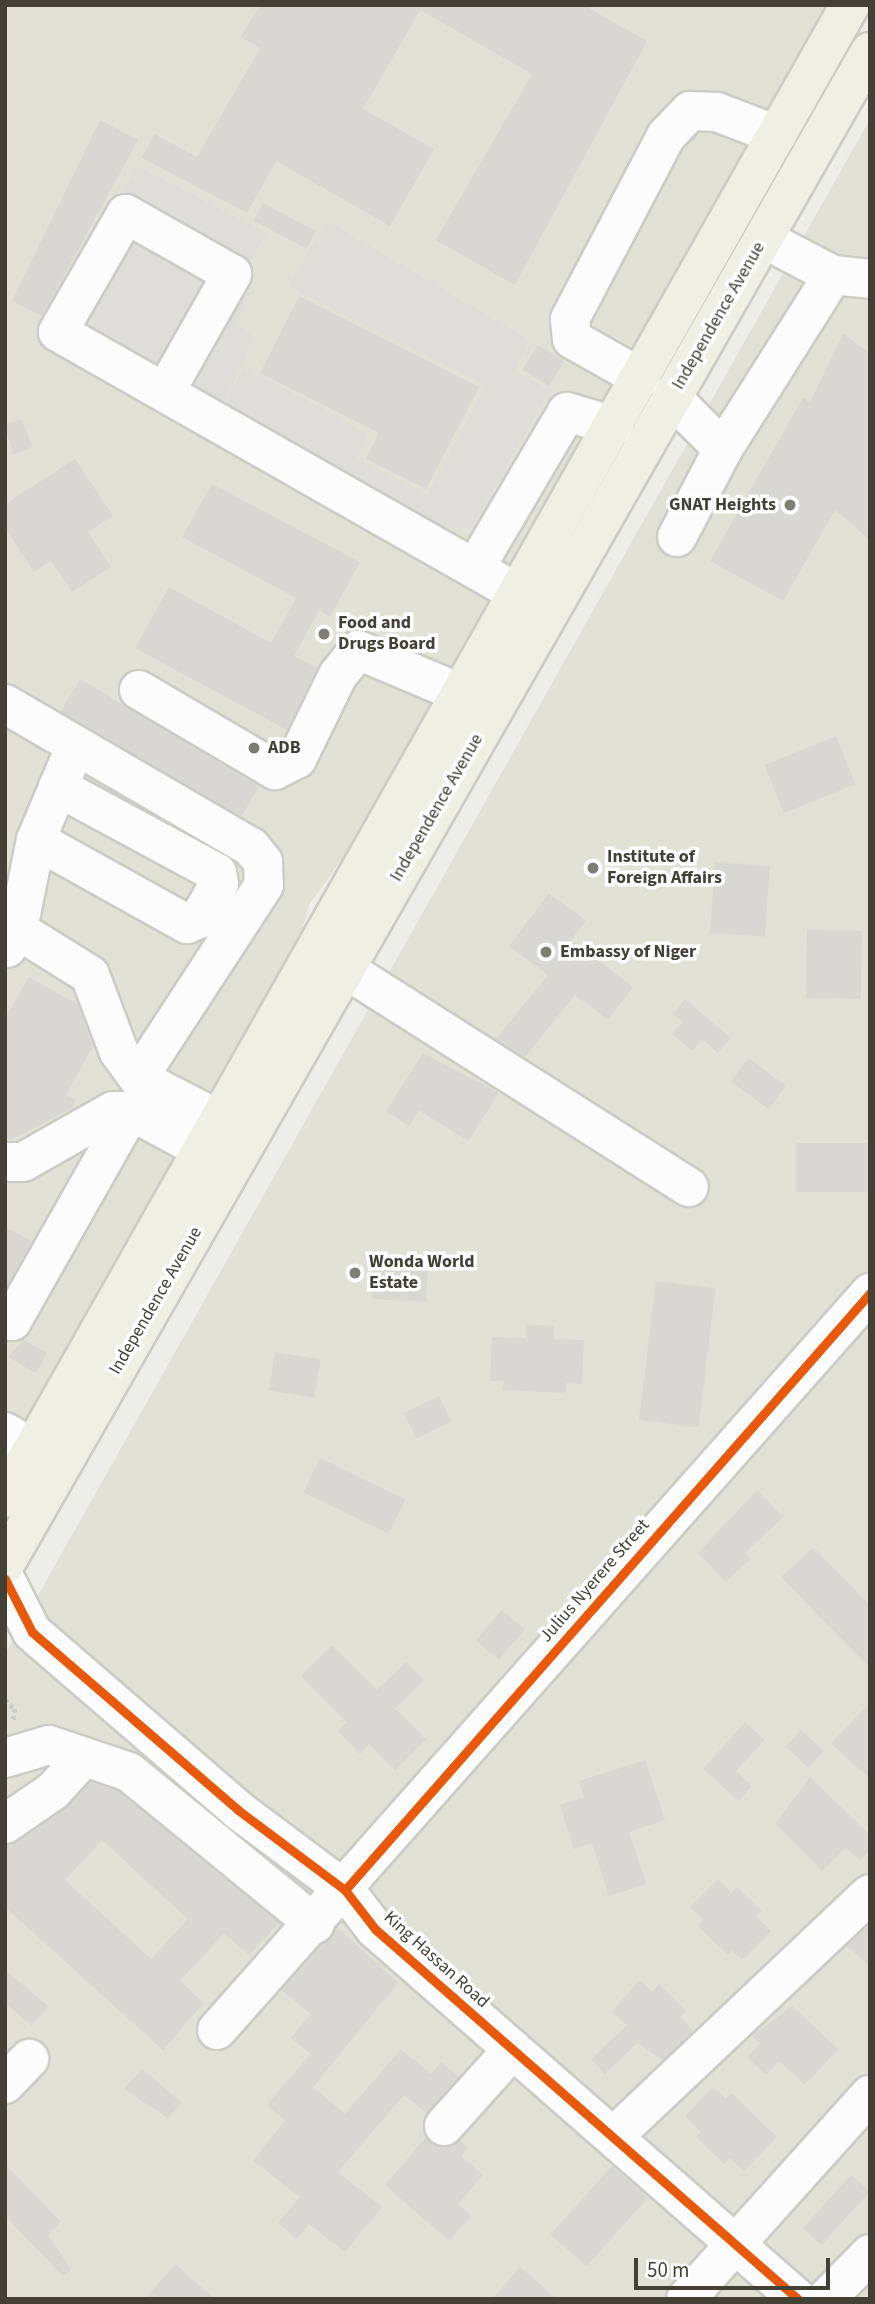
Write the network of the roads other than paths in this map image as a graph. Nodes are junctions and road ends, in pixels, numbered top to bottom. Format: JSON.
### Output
{"nodes":[{"id":1,"x":850,"y":5,"type":"edge"},
{"id":2,"x":870,"y":52,"type":"edge"},
{"id":3,"x":777,"y":135,"type":"junction"},
{"id":4,"x":764,"y":239,"type":"junction"},
{"id":5,"x":851,"y":277,"type":"edge"},
{"id":6,"x":656,"y":388,"type":"junction"},
{"id":7,"x":165,"y":392,"type":"junction"},
{"id":8,"x":614,"y":426,"type":"junction"},
{"id":9,"x":723,"y":449,"type":"junction"},
{"id":10,"x":442,"y":521,"type":"dead end"},
{"id":11,"x":677,"y":537,"type":"dead end"},
{"id":12,"x":482,"y":556,"type":"junction"},
{"id":13,"x":519,"y":594,"type":"junction"},
{"id":14,"x":139,"y":690,"type":"dead end"},
{"id":15,"x":462,"y":694,"type":"junction"},
{"id":16,"x":5,"y":704,"type":"edge"},
{"id":17,"x":78,"y":744,"type":"junction"},
{"id":18,"x":58,"y":787,"type":"junction"},
{"id":19,"x":36,"y":840,"type":"junction"},
{"id":20,"x":9,"y":934,"type":"edge"},
{"id":21,"x":345,"y":970,"type":"junction"},
{"id":22,"x":134,"y":1095,"type":"junction"},
{"id":23,"x":211,"y":1135,"type":"junction"},
{"id":24,"x":5,"y":1162,"type":"edge"},
{"id":25,"x":689,"y":1187,"type":"dead end"},
{"id":26,"x":870,"y":1293,"type":"edge"},
{"id":27,"x":5,"y":1317,"type":"edge"},
{"id":28,"x":20,"y":1441,"type":"edge"},
{"id":29,"x":5,"y":1498,"type":"edge"},
{"id":30,"x":5,"y":1564,"type":"edge"},
{"id":31,"x":5,"y":1579,"type":"edge"},
{"id":32,"x":19,"y":1632,"type":"edge"},
{"id":33,"x":84,"y":1757,"type":"junction"},
{"id":34,"x":5,"y":1758,"type":"edge"},
{"id":35,"x":5,"y":1824,"type":"edge"},
{"id":36,"x":345,"y":1890,"type":"junction"},
{"id":37,"x":870,"y":1894,"type":"edge"},
{"id":38,"x":315,"y":1924,"type":"junction"},
{"id":39,"x":217,"y":2030,"type":"dead end"},
{"id":40,"x":513,"y":2049,"type":"junction"},
{"id":41,"x":870,"y":2095,"type":"edge"},
{"id":42,"x":444,"y":2126,"type":"dead end"},
{"id":43,"x":614,"y":2136,"type":"junction"},
{"id":44,"x":738,"y":2244,"type":"junction"},
{"id":45,"x":870,"y":2254,"type":"edge"},
{"id":46,"x":686,"y":2299,"type":"edge"},
{"id":47,"x":798,"y":2299,"type":"edge"},
{"id":48,"x":826,"y":2299,"type":"edge"}],
"edges":[{"from":1,"to":3,"type":"main road","name":"Independence Avenue"},
{"from":2,"to":4,"type":"main road","name":"Independence Avenue"},
{"from":3,"to":6,"type":"main road","name":"Independence Avenue"},
{"from":3,"to":6,"type":"street"},
{"from":4,"to":5,"type":"street"},
{"from":4,"to":6,"type":"main road","name":"Independence Avenue"},
{"from":5,"to":9,"type":"street"},
{"from":6,"to":8,"type":"main road","name":"Independence Avenue"},
{"from":6,"to":9,"type":"street"},
{"from":6,"to":21,"type":"main road","name":"Independence Avenue"},
{"from":7,"to":7,"type":"street"},
{"from":7,"to":12,"type":"street"},
{"from":8,"to":12,"type":"street"},
{"from":8,"to":13,"type":"main road","name":"Independence Avenue"},
{"from":9,"to":11,"type":"street"},
{"from":10,"to":12,"type":"street"},
{"from":12,"to":13,"type":"street"},
{"from":13,"to":15,"type":"main road","name":"Independence Avenue"},
{"from":14,"to":15,"type":"street"},
{"from":15,"to":23,"type":"main road","name":"Independence Avenue"},
{"from":16,"to":17,"type":"street"},
{"from":17,"to":18,"type":"street"},
{"from":17,"to":22,"type":"street"},
{"from":18,"to":19,"type":"street"},
{"from":18,"to":19,"type":"street"},
{"from":19,"to":20,"type":"street"},
{"from":20,"to":22,"type":"street"},
{"from":21,"to":25,"type":"street"},
{"from":21,"to":30,"type":"main road","name":"Independence Avenue"},
{"from":22,"to":23,"type":"street"},
{"from":22,"to":24,"type":"street"},
{"from":22,"to":27,"type":"street"},
{"from":23,"to":28,"type":"main road","name":"Independence Avenue"},
{"from":26,"to":36,"type":"street","name":"Julius Nyerere Street"},
{"from":28,"to":29,"type":"main road","name":"Independence Avenue"},
{"from":31,"to":32,"type":"street","name":"King Hassan Road"},
{"from":32,"to":36,"type":"street","name":"King Hassan Road"},
{"from":33,"to":34,"type":"street"},
{"from":33,"to":35,"type":"street"},
{"from":33,"to":38,"type":"street"},
{"from":36,"to":38,"type":"street","name":"Julius Nyerere Street"},
{"from":36,"to":40,"type":"street","name":"King Hassan Road"},
{"from":37,"to":43,"type":"street"},
{"from":38,"to":39,"type":"street","name":"Julius Nyerere Street"},
{"from":40,"to":42,"type":"street"},
{"from":40,"to":43,"type":"street","name":"King Hassan Road"},
{"from":41,"to":44,"type":"street"},
{"from":43,"to":44,"type":"street","name":"King Hassan Road"},
{"from":44,"to":46,"type":"street"},
{"from":44,"to":47,"type":"street","name":"King Hassan Road"},
{"from":45,"to":48,"type":"street"}]}
